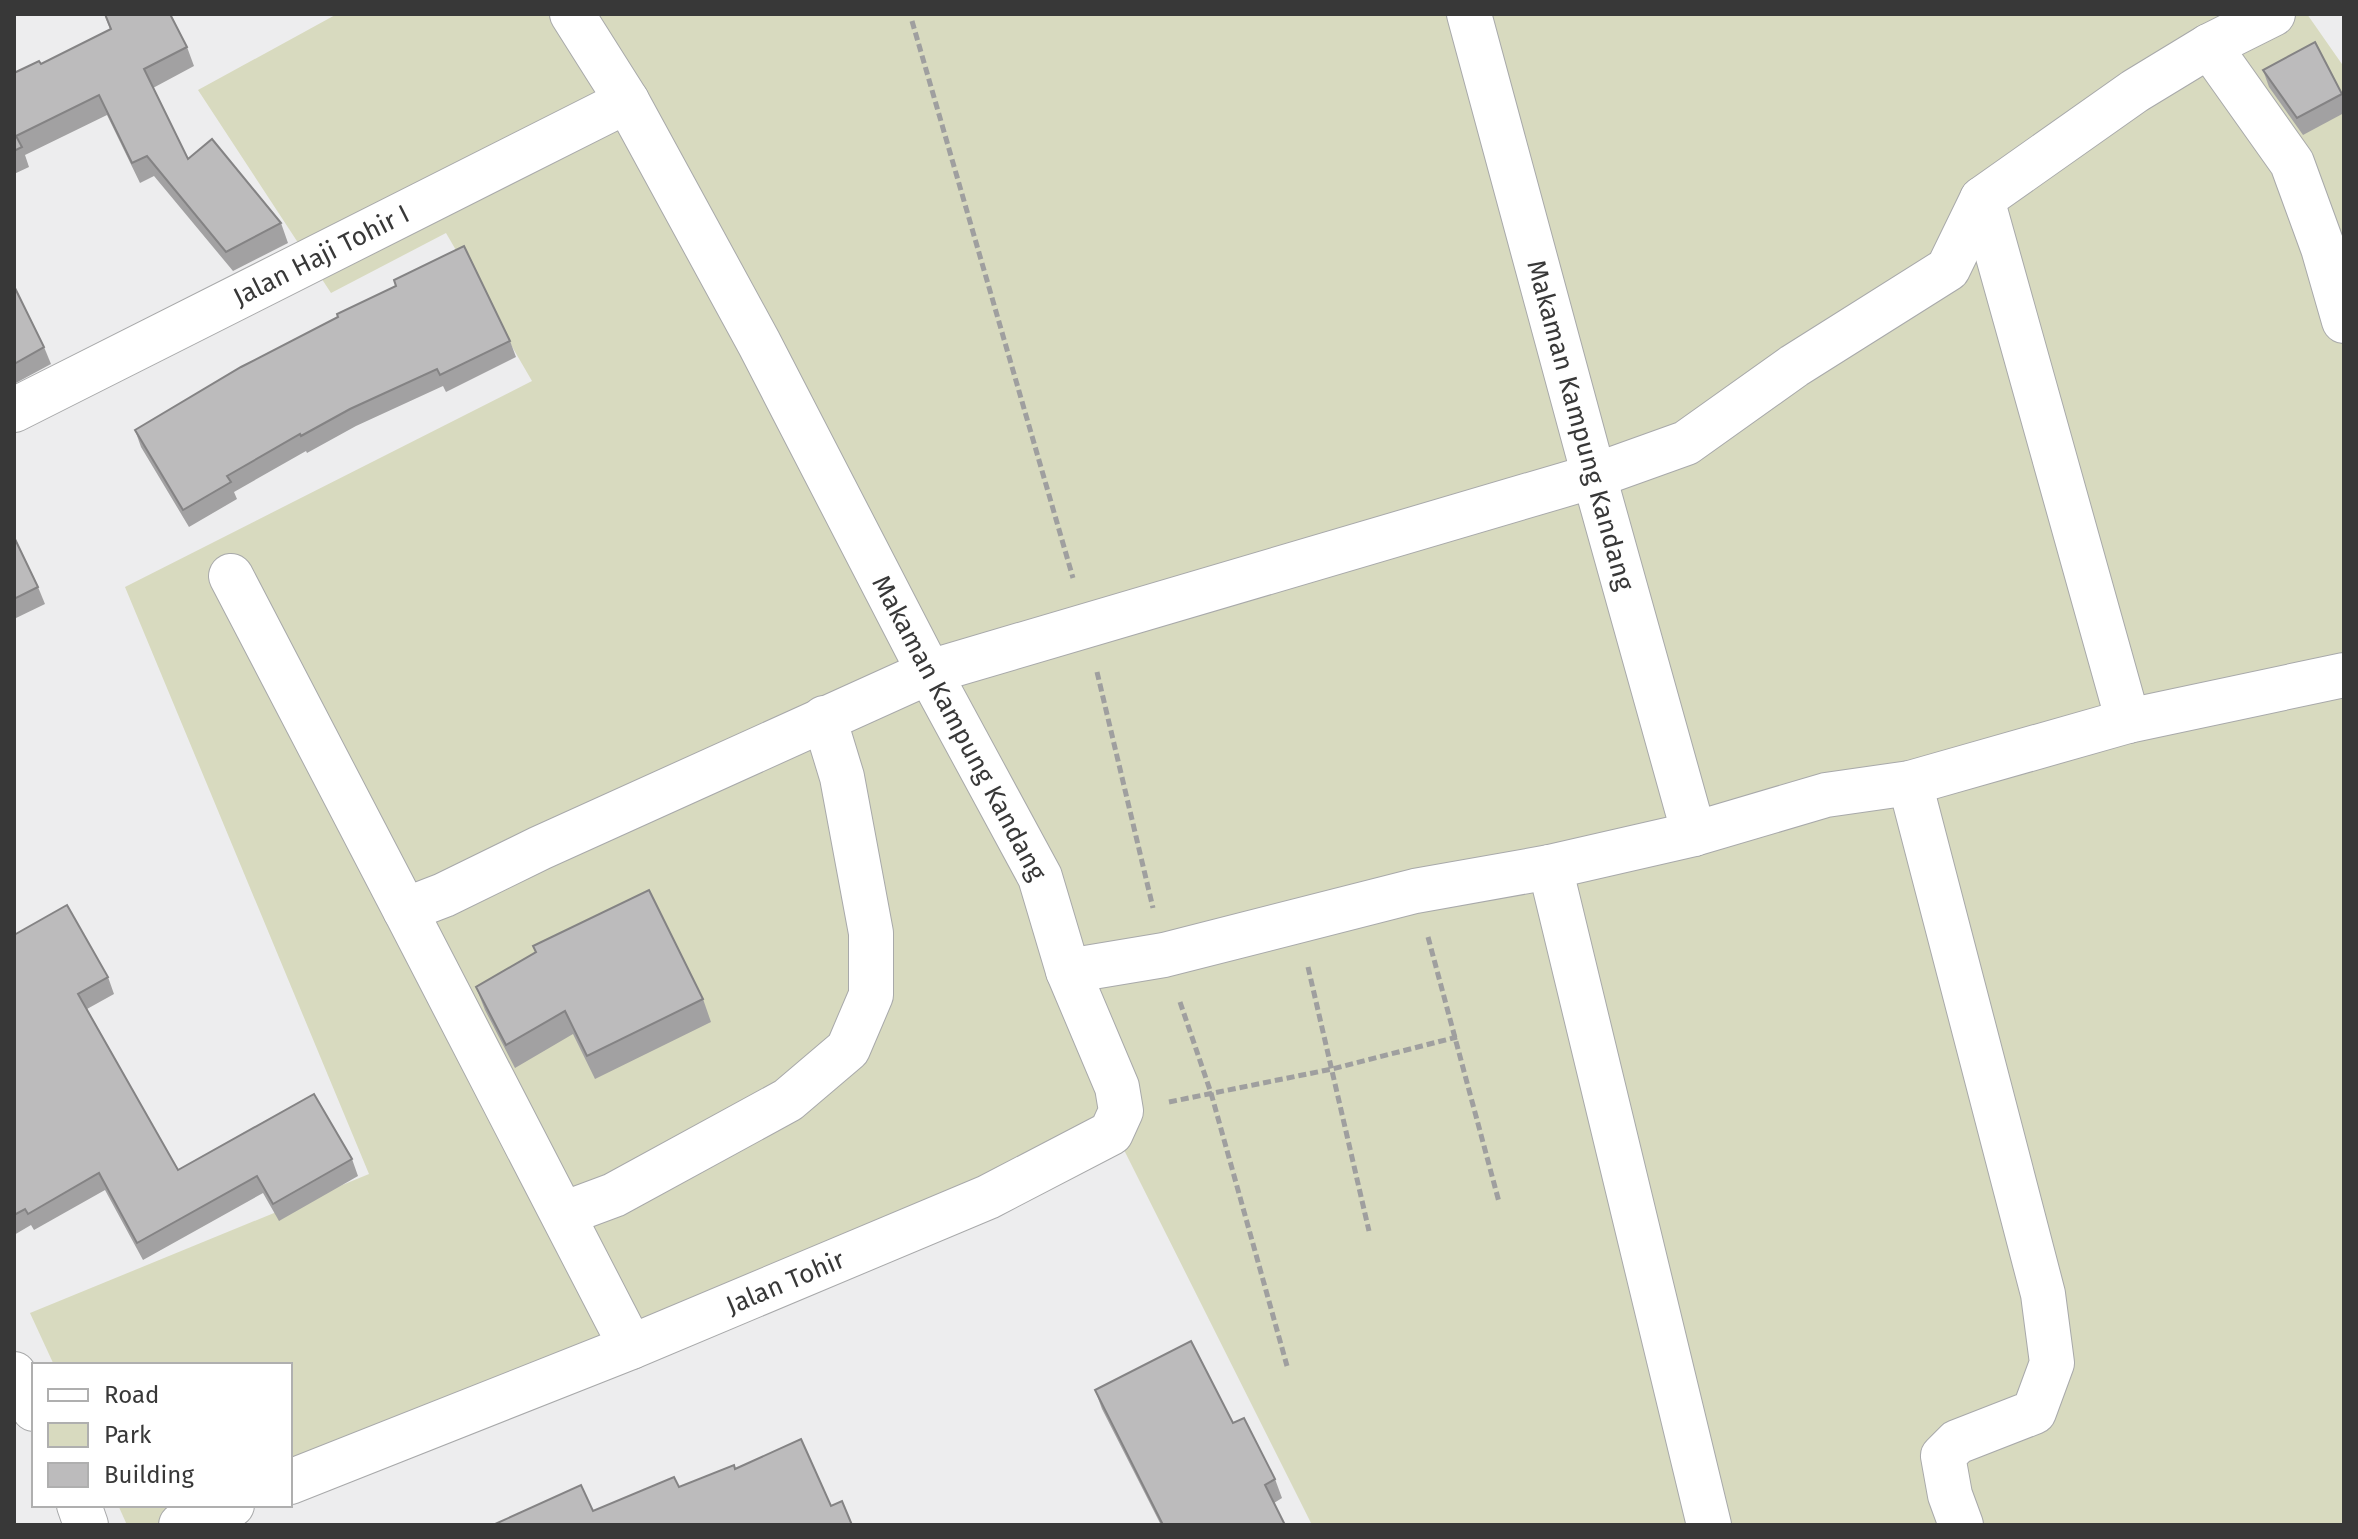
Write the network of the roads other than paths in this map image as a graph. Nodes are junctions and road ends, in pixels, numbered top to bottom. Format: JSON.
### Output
{"nodes":[{"id":1,"x":572,"y":14,"type":"edge"},
{"id":2,"x":1469,"y":14,"type":"edge"},
{"id":3,"x":2273,"y":14,"type":"edge"},
{"id":4,"x":2209,"y":46,"type":"junction"},
{"id":5,"x":627,"y":101,"type":"junction"},
{"id":6,"x":1982,"y":199,"type":"junction"},
{"id":7,"x":2344,"y":321,"type":"edge"},
{"id":8,"x":14,"y":410,"type":"edge"},
{"id":9,"x":1594,"y":476,"type":"junction"},
{"id":10,"x":231,"y":576,"type":"dead end"},
{"id":11,"x":929,"y":672,"type":"junction"},
{"id":12,"x":2344,"y":675,"type":"edge"},
{"id":13,"x":824,"y":718,"type":"junction"},
{"id":14,"x":2128,"y":721,"type":"junction"},
{"id":15,"x":1910,"y":783,"type":"junction"},
{"id":16,"x":1694,"y":834,"type":"junction"},
{"id":17,"x":1550,"y":867,"type":"junction"},
{"id":18,"x":405,"y":910,"type":"junction"},
{"id":19,"x":1068,"y":971,"type":"junction"},
{"id":20,"x":563,"y":1214,"type":"junction"},
{"id":21,"x":631,"y":1347,"type":"junction"},
{"id":22,"x":14,"y":1374,"type":"edge"},
{"id":23,"x":32,"y":1406,"type":"edge"},
{"id":24,"x":292,"y":1481,"type":"edge"},
{"id":25,"x":227,"y":1507,"type":"edge"},
{"id":26,"x":181,"y":1525,"type":"edge"},
{"id":27,"x":1709,"y":1525,"type":"edge"},
{"id":28,"x":1961,"y":1525,"type":"edge"}],
"edges":[{"from":1,"to":5,"type":"street","name":"Makaman Kampung Kandang"},
{"from":2,"to":9,"type":"street","name":"Makaman Kampung Kandang"},
{"from":3,"to":4,"type":"street"},
{"from":4,"to":6,"type":"street"},
{"from":4,"to":7,"type":"street"},
{"from":5,"to":8,"type":"street","name":"Jalan Haji Tohir I"},
{"from":5,"to":11,"type":"street","name":"Makaman Kampung Kandang"},
{"from":6,"to":9,"type":"street"},
{"from":6,"to":14,"type":"street"},
{"from":9,"to":11,"type":"street"},
{"from":9,"to":16,"type":"street","name":"Makaman Kampung Kandang"},
{"from":10,"to":18,"type":"street"},
{"from":11,"to":13,"type":"street"},
{"from":11,"to":19,"type":"street","name":"Makaman Kampung Kandang"},
{"from":12,"to":14,"type":"street"},
{"from":13,"to":18,"type":"street"},
{"from":13,"to":20,"type":"street"},
{"from":14,"to":15,"type":"street"},
{"from":15,"to":16,"type":"street"},
{"from":15,"to":28,"type":"street"},
{"from":16,"to":17,"type":"street"},
{"from":17,"to":19,"type":"street"},
{"from":17,"to":27,"type":"street"},
{"from":18,"to":20,"type":"street"},
{"from":19,"to":21,"type":"street","name":"Jalan Tohir"},
{"from":20,"to":21,"type":"street"},
{"from":21,"to":24,"type":"street","name":"Jalan Tohir"},
{"from":22,"to":23,"type":"street"},
{"from":25,"to":26,"type":"street"}]}
